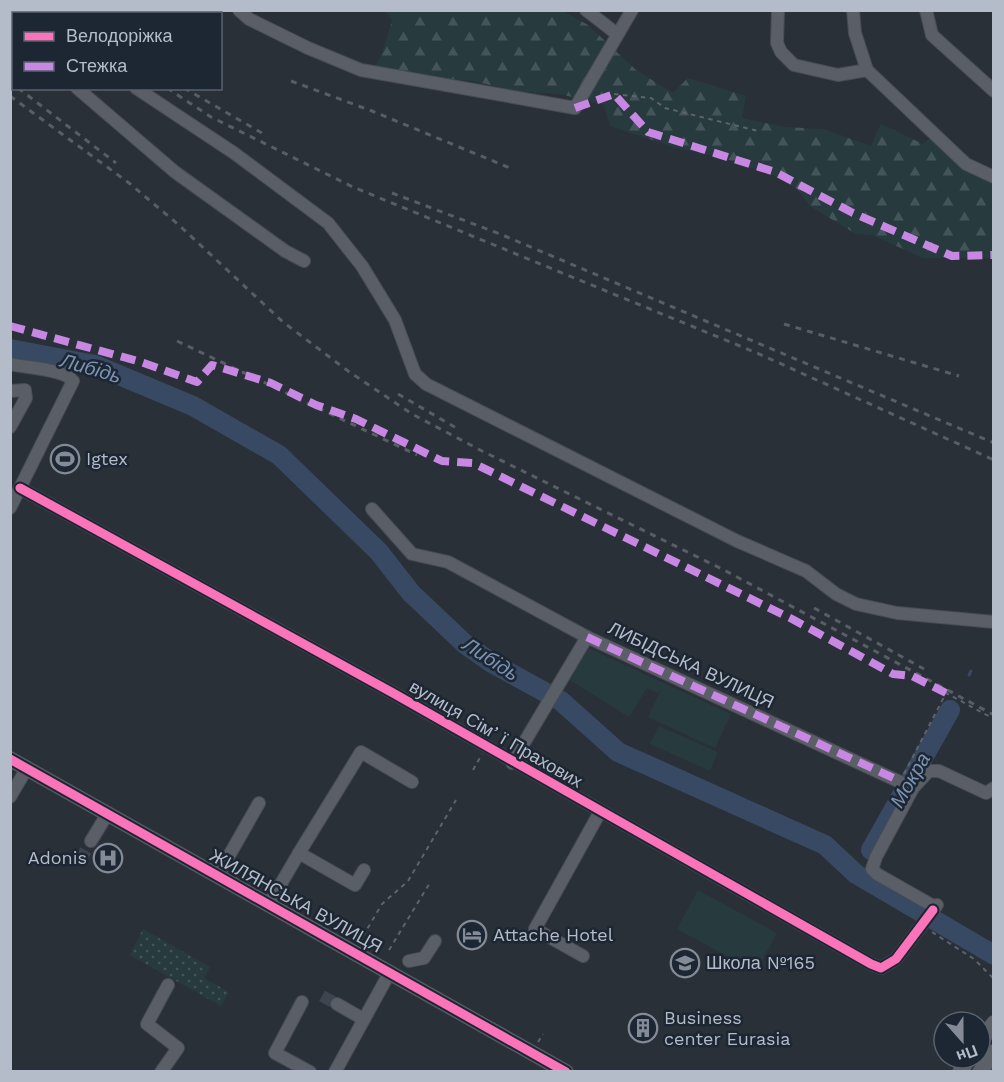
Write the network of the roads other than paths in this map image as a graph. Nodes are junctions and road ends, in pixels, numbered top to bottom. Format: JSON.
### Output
{"nodes":[{"id":1,"x":239,"y":10,"type":"edge"},
{"id":2,"x":586,"y":10,"type":"edge"},
{"id":3,"x":632,"y":10,"type":"edge"},
{"id":4,"x":778,"y":10,"type":"edge"},
{"id":5,"x":853,"y":10,"type":"edge"},
{"id":6,"x":926,"y":10,"type":"edge"},
{"id":7,"x":617,"y":34,"type":"junction"},
{"id":8,"x":867,"y":70,"type":"junction"},
{"id":9,"x":79,"y":90,"type":"edge"},
{"id":10,"x":139,"y":90,"type":"edge"},
{"id":11,"x":993,"y":91,"type":"edge"},
{"id":12,"x":993,"y":177,"type":"edge"},
{"id":13,"x":304,"y":261,"type":"dead end"},
{"id":14,"x":10,"y":364,"type":"edge"},
{"id":15,"x":37,"y":370,"type":"junction"},
{"id":16,"x":25,"y":390,"type":"junction"},
{"id":17,"x":10,"y":391,"type":"edge"},
{"id":18,"x":10,"y":427,"type":"edge"},
{"id":19,"x":21,"y":488,"type":"junction"},
{"id":20,"x":10,"y":508,"type":"edge"},
{"id":21,"x":372,"y":509,"type":"dead end"},
{"id":22,"x":993,"y":622,"type":"edge"},
{"id":23,"x":587,"y":637,"type":"junction"},
{"id":24,"x":10,"y":759,"type":"edge"},
{"id":25,"x":512,"y":763,"type":"junction"},
{"id":26,"x":27,"y":768,"type":"junction"},
{"id":27,"x":412,"y":782,"type":"dead end"},
{"id":28,"x":913,"y":788,"type":"junction"},
{"id":29,"x":993,"y":788,"type":"edge"},
{"id":30,"x":10,"y":797,"type":"edge"},
{"id":31,"x":259,"y":803,"type":"dead end"},
{"id":32,"x":600,"y":812,"type":"junction"},
{"id":33,"x":108,"y":813,"type":"junction"},
{"id":34,"x":91,"y":841,"type":"tunnel mouth"},
{"id":35,"x":299,"y":853,"type":"junction"},
{"id":36,"x":364,"y":870,"type":"dead end"},
{"id":37,"x":218,"y":875,"type":"junction"},
{"id":38,"x":269,"y":904,"type":"junction"},
{"id":39,"x":435,"y":941,"type":"dead end"},
{"id":40,"x":584,"y":956,"type":"dead end"},
{"id":41,"x":409,"y":961,"type":"dead end"},
{"id":42,"x":390,"y":972,"type":"junction"},
{"id":43,"x":168,"y":985,"type":"dead end"},
{"id":44,"x":302,"y":1002,"type":"dead end"},
{"id":45,"x":337,"y":1004,"type":"tunnel mouth"},
{"id":46,"x":363,"y":1020,"type":"junction"},
{"id":47,"x":993,"y":1052,"type":"edge"},
{"id":48,"x":161,"y":1071,"type":"edge"},
{"id":49,"x":310,"y":1071,"type":"edge"},
{"id":50,"x":335,"y":1071,"type":"edge"},
{"id":51,"x":566,"y":1071,"type":"edge"},
{"id":52,"x":980,"y":1071,"type":"edge"}],
"edges":[{"from":1,"to":7,"type":"street"},
{"from":2,"to":7,"type":"street"},
{"from":3,"to":7,"type":"street"},
{"from":4,"to":8,"type":"street"},
{"from":5,"to":8,"type":"street"},
{"from":6,"to":11,"type":"street"},
{"from":8,"to":12,"type":"street"},
{"from":9,"to":13,"type":"street"},
{"from":10,"to":22,"type":"street"},
{"from":14,"to":15,"type":"street"},
{"from":15,"to":16,"type":"street"},
{"from":15,"to":19,"type":"street"},
{"from":16,"to":17,"type":"street"},
{"from":16,"to":18,"type":"street"},
{"from":19,"to":20,"type":"street"},
{"from":19,"to":25,"type":"street","name":"вулиця Сімʼї Прахових"},
{"from":21,"to":23,"type":"street"},
{"from":23,"to":25,"type":"street","name":"ЛИБІДСЬКА ВУЛИЦЯ"},
{"from":23,"to":28,"type":"street","name":"ЛИБІДСЬКА ВУЛИЦЯ"},
{"from":24,"to":26,"type":"main road","name":"ЖИЛЯНСЬКА ВУЛИЦЯ"},
{"from":25,"to":32,"type":"street","name":"вулиця Сімʼї Прахових"},
{"from":26,"to":30,"type":"street"},
{"from":26,"to":33,"type":"main road","name":"ЖИЛЯНСЬКА ВУЛИЦЯ"},
{"from":27,"to":35,"type":"street"},
{"from":28,"to":29,"type":"street"},
{"from":28,"to":32,"type":"street","name":"вулиця Сімʼї Прахових"},
{"from":31,"to":37,"type":"street"},
{"from":32,"to":40,"type":"street"},
{"from":33,"to":34,"type":"street"},
{"from":33,"to":37,"type":"main road","name":"ЖИЛЯНСЬКА ВУЛИЦЯ"},
{"from":35,"to":36,"type":"street"},
{"from":35,"to":38,"type":"street"},
{"from":37,"to":38,"type":"main road","name":"ЖИЛЯНСЬКА ВУЛИЦЯ"},
{"from":38,"to":42,"type":"main road","name":"ЖИЛЯНСЬКА ВУЛИЦЯ"},
{"from":39,"to":41,"type":"street"},
{"from":42,"to":46,"type":"street"},
{"from":42,"to":51,"type":"main road","name":"ЖИЛЯНСЬКА ВУЛИЦЯ"},
{"from":43,"to":48,"type":"street"},
{"from":44,"to":49,"type":"street"},
{"from":45,"to":46,"type":"street"},
{"from":46,"to":50,"type":"street"},
{"from":47,"to":52,"type":"main road"}]}
